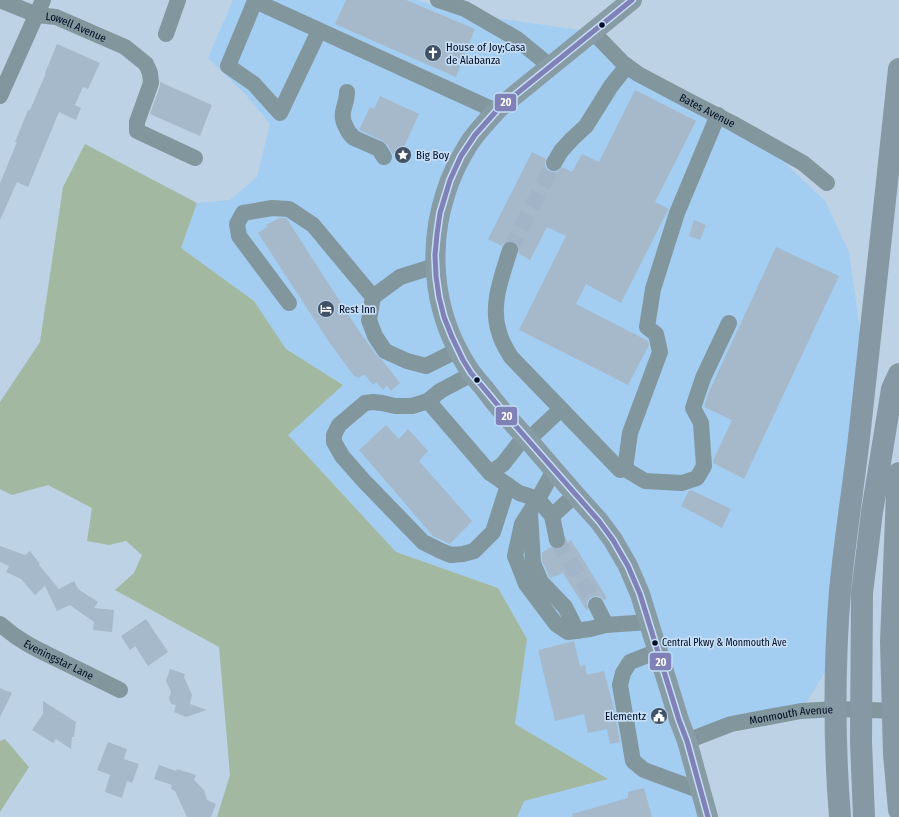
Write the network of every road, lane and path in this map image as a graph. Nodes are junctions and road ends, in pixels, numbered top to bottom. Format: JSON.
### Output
{"nodes":[{"id":1,"x":0,"y":0,"type":"edge"},
{"id":2,"x":43,"y":0,"type":"edge"},
{"id":3,"x":178,"y":0,"type":"edge"},
{"id":4,"x":438,"y":0,"type":"edge"},
{"id":5,"x":632,"y":0,"type":"edge"},
{"id":6,"x":36,"y":15,"type":"junction"},
{"id":7,"x":319,"y":31,"type":"junction"},
{"id":8,"x":593,"y":32,"type":"junction"},
{"id":9,"x":166,"y":34,"type":"dead end"},
{"id":10,"x":550,"y":66,"type":"junction"},
{"id":11,"x":627,"y":66,"type":"junction"},
{"id":12,"x":899,"y":68,"type":"edge"},
{"id":13,"x":347,"y":92,"type":"dead end"},
{"id":14,"x":0,"y":96,"type":"edge"},
{"id":15,"x":496,"y":111,"type":"junction"},
{"id":16,"x":718,"y":115,"type":"junction"},
{"id":17,"x":384,"y":157,"type":"dead end"},
{"id":18,"x":195,"y":158,"type":"dead end"},
{"id":19,"x":554,"y":163,"type":"tunnel mouth"},
{"id":20,"x":827,"y":183,"type":"dead end"},
{"id":21,"x":510,"y":250,"type":"tunnel mouth"},
{"id":22,"x":435,"y":266,"type":"junction"},
{"id":23,"x":373,"y":297,"type":"junction"},
{"id":24,"x":288,"y":303,"type":"dead end"},
{"id":25,"x":729,"y":323,"type":"dead end"},
{"id":26,"x":458,"y":350,"type":"junction"},
{"id":27,"x":472,"y":374,"type":"junction"},
{"id":28,"x":899,"y":374,"type":"edge"},
{"id":29,"x":428,"y":401,"type":"junction"},
{"id":30,"x":561,"y":409,"type":"junction"},
{"id":31,"x":526,"y":438,"type":"junction"},
{"id":32,"x":625,"y":469,"type":"junction"},
{"id":33,"x":554,"y":470,"type":"junction"},
{"id":34,"x":490,"y":473,"type":"junction"},
{"id":35,"x":899,"y":473,"type":"edge"},
{"id":36,"x":508,"y":485,"type":"junction"},
{"id":37,"x":575,"y":495,"type":"junction"},
{"id":38,"x":534,"y":505,"type":"junction"},
{"id":39,"x":552,"y":516,"type":"junction"},
{"id":40,"x":557,"y":540,"type":"tunnel mouth"},
{"id":41,"x":596,"y":605,"type":"tunnel mouth"},
{"id":42,"x":649,"y":622,"type":"junction"},
{"id":43,"x":0,"y":624,"type":"edge"},
{"id":44,"x":606,"y":625,"type":"junction"},
{"id":45,"x":658,"y":651,"type":"junction"},
{"id":46,"x":120,"y":690,"type":"dead end"},
{"id":47,"x":899,"y":711,"type":"edge"},
{"id":48,"x":687,"y":741,"type":"junction"},
{"id":49,"x":701,"y":791,"type":"junction"},
{"id":50,"x":899,"y":810,"type":"edge"},
{"id":51,"x":704,"y":816,"type":"edge"},
{"id":52,"x":840,"y":817,"type":"edge"},
{"id":53,"x":864,"y":817,"type":"edge"}],
"edges":[{"from":1,"to":6,"type":"street","name":"Lowell Avenue"},
{"from":2,"to":6,"type":"street"},
{"from":3,"to":9,"type":"street"},
{"from":4,"to":10,"type":"street"},
{"from":5,"to":8,"type":"main road"},
{"from":6,"to":14,"type":"street"},
{"from":6,"to":18,"type":"street","name":"Lowell Avenue"},
{"from":7,"to":7,"type":"street"},
{"from":7,"to":15,"type":"street"},
{"from":8,"to":10,"type":"main road"},
{"from":8,"to":11,"type":"street","name":"Bates Avenue"},
{"from":10,"to":15,"type":"main road"},
{"from":11,"to":16,"type":"street","name":"Bates Avenue"},
{"from":11,"to":19,"type":"street"},
{"from":12,"to":52,"type":"highway"},
{"from":13,"to":17,"type":"street"},
{"from":15,"to":22,"type":"main road"},
{"from":16,"to":20,"type":"street","name":"Bates Avenue"},
{"from":16,"to":32,"type":"street"},
{"from":21,"to":30,"type":"street"},
{"from":22,"to":23,"type":"street"},
{"from":22,"to":26,"type":"main road"},
{"from":23,"to":24,"type":"street"},
{"from":23,"to":26,"type":"street"},
{"from":25,"to":32,"type":"street"},
{"from":26,"to":27,"type":"main road"},
{"from":27,"to":29,"type":"street"},
{"from":27,"to":31,"type":"main road"},
{"from":28,"to":53,"type":"highway"},
{"from":29,"to":34,"type":"street"},
{"from":29,"to":36,"type":"street"},
{"from":30,"to":31,"type":"street"},
{"from":30,"to":32,"type":"street"},
{"from":31,"to":33,"type":"main road"},
{"from":31,"to":34,"type":"street"},
{"from":33,"to":37,"type":"main road"},
{"from":33,"to":38,"type":"street"},
{"from":34,"to":36,"type":"street"},
{"from":35,"to":50,"type":"highway"},
{"from":36,"to":38,"type":"street"},
{"from":37,"to":39,"type":"street"},
{"from":37,"to":42,"type":"main road"},
{"from":38,"to":39,"type":"street"},
{"from":38,"to":44,"type":"street"},
{"from":39,"to":40,"type":"street"},
{"from":41,"to":44,"type":"street"},
{"from":42,"to":44,"type":"street"},
{"from":42,"to":45,"type":"main road"},
{"from":43,"to":46,"type":"street","name":"Eveningstar Lane"},
{"from":45,"to":48,"type":"main road"},
{"from":45,"to":49,"type":"street"},
{"from":47,"to":48,"type":"street","name":"Monmouth Avenue"},
{"from":48,"to":49,"type":"main road"},
{"from":49,"to":51,"type":"main road"}]}
